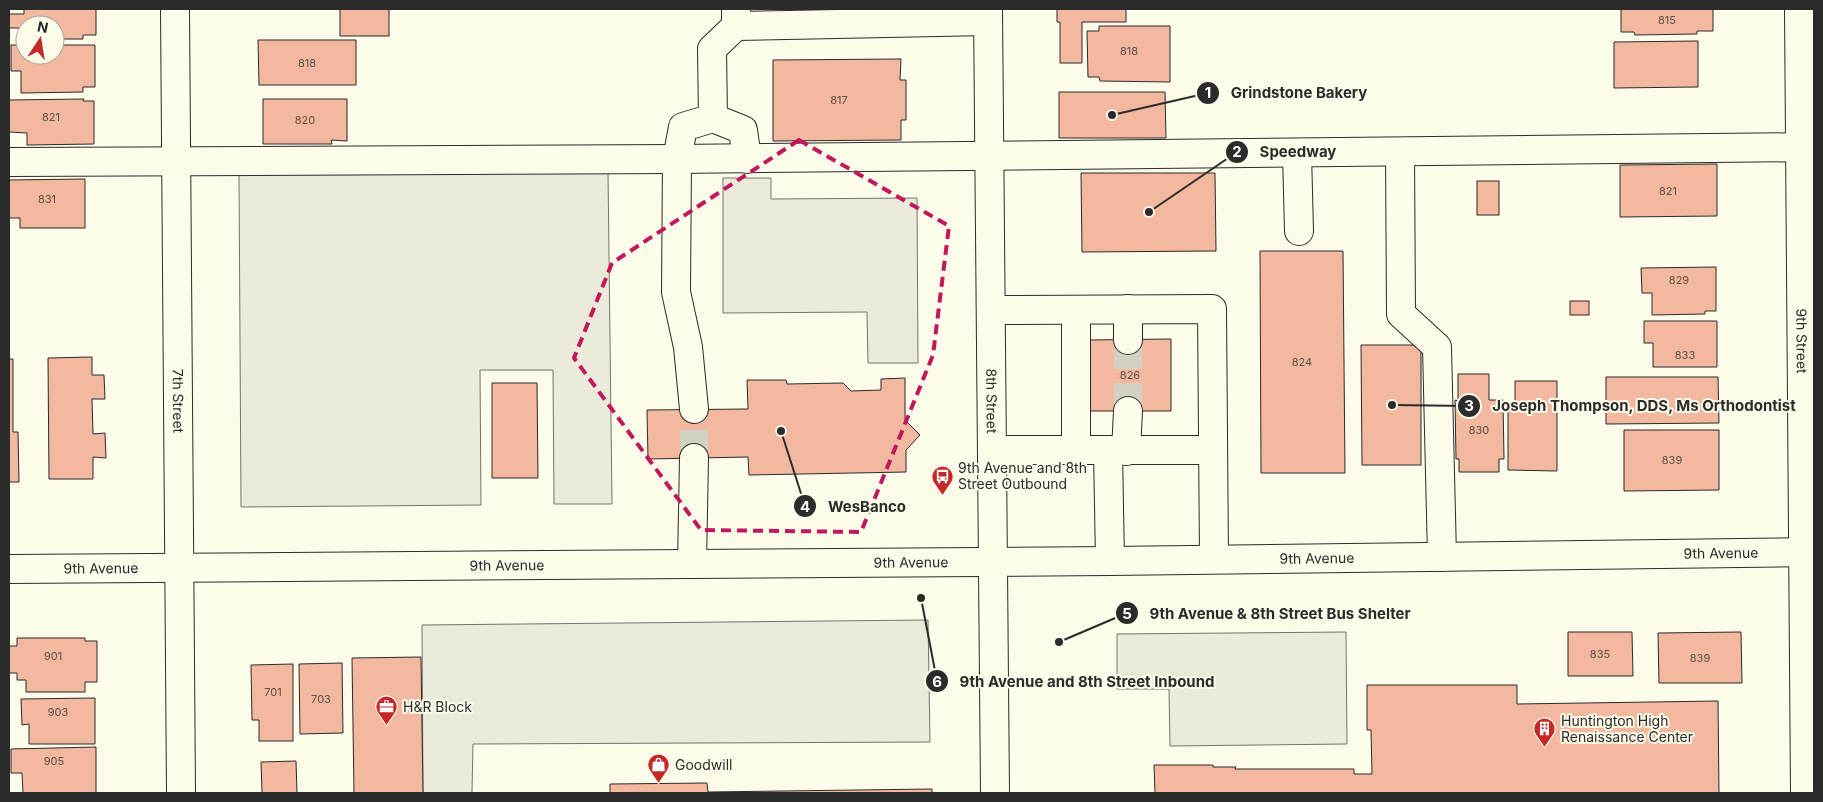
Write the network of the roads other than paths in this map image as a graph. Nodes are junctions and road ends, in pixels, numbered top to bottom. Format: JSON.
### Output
{"nodes":[{"id":1,"x":175,"y":9,"type":"edge"},
{"id":2,"x":1799,"y":9,"type":"edge"},
{"id":3,"x":988,"y":15,"type":"edge"},
{"id":4,"x":736,"y":18,"type":"edge"},
{"id":5,"x":712,"y":118,"type":"junction"},
{"id":6,"x":1807,"y":148,"type":"edge"},
{"id":7,"x":1400,"y":152,"type":"junction"},
{"id":8,"x":1297,"y":153,"type":"junction"},
{"id":9,"x":990,"y":156,"type":"junction"},
{"id":10,"x":747,"y":158,"type":"junction"},
{"id":11,"x":677,"y":159,"type":"junction"},
{"id":12,"x":175,"y":160,"type":"junction"},
{"id":13,"x":9,"y":162,"type":"edge"},
{"id":14,"x":1299,"y":231,"type":"dead end"},
{"id":15,"x":1128,"y":309,"type":"junction"},
{"id":16,"x":992,"y":310,"type":"junction"},
{"id":17,"x":1076,"y":310,"type":"junction"},
{"id":18,"x":1128,"y":340,"type":"tunnel mouth"},
{"id":19,"x":694,"y":409,"type":"tunnel mouth"},
{"id":20,"x":1128,"y":411,"type":"tunnel mouth"},
{"id":21,"x":993,"y":450,"type":"junction"},
{"id":22,"x":1212,"y":450,"type":"junction"},
{"id":23,"x":1076,"y":451,"type":"junction"},
{"id":24,"x":1117,"y":451,"type":"junction"},
{"id":25,"x":694,"y":458,"type":"tunnel mouth"},
{"id":26,"x":1809,"y":552,"type":"edge"},
{"id":27,"x":1442,"y":556,"type":"junction"},
{"id":28,"x":1214,"y":559,"type":"junction"},
{"id":29,"x":994,"y":561,"type":"junction"},
{"id":30,"x":1110,"y":561,"type":"junction"},
{"id":31,"x":692,"y":564,"type":"junction"},
{"id":32,"x":180,"y":568,"type":"junction"},
{"id":33,"x":9,"y":569,"type":"edge"},
{"id":34,"x":181,"y":793,"type":"edge"},
{"id":35,"x":995,"y":793,"type":"edge"},
{"id":36,"x":1805,"y":793,"type":"edge"}],
"edges":[{"from":1,"to":12,"type":"street","name":"7th Street"},
{"from":2,"to":6,"type":"street","name":"9th Street"},
{"from":3,"to":4,"type":"street"},
{"from":3,"to":9,"type":"street","name":"8th Street"},
{"from":4,"to":5,"type":"street"},
{"from":5,"to":10,"type":"street"},
{"from":5,"to":11,"type":"street"},
{"from":6,"to":7,"type":"street"},
{"from":6,"to":26,"type":"street","name":"9th Street"},
{"from":7,"to":8,"type":"street"},
{"from":7,"to":27,"type":"street"},
{"from":8,"to":9,"type":"street"},
{"from":8,"to":14,"type":"street"},
{"from":9,"to":10,"type":"street"},
{"from":9,"to":16,"type":"street","name":"8th Street"},
{"from":10,"to":11,"type":"street"},
{"from":11,"to":12,"type":"street"},
{"from":11,"to":19,"type":"street"},
{"from":12,"to":13,"type":"street"},
{"from":12,"to":32,"type":"street","name":"7th Street"},
{"from":15,"to":17,"type":"street"},
{"from":15,"to":18,"type":"street"},
{"from":15,"to":22,"type":"street"},
{"from":16,"to":17,"type":"street"},
{"from":16,"to":21,"type":"street","name":"8th Street"},
{"from":17,"to":23,"type":"street"},
{"from":20,"to":24,"type":"street"},
{"from":21,"to":23,"type":"street"},
{"from":21,"to":29,"type":"street","name":"8th Street"},
{"from":22,"to":24,"type":"street"},
{"from":22,"to":28,"type":"street"},
{"from":23,"to":24,"type":"street"},
{"from":24,"to":30,"type":"street"},
{"from":25,"to":31,"type":"street"},
{"from":26,"to":27,"type":"street","name":"9th Avenue"},
{"from":26,"to":36,"type":"street","name":"9th Street"},
{"from":27,"to":28,"type":"street","name":"9th Avenue"},
{"from":28,"to":30,"type":"street","name":"9th Avenue"},
{"from":29,"to":30,"type":"street","name":"9th Avenue"},
{"from":29,"to":31,"type":"street","name":"9th Avenue"},
{"from":29,"to":35,"type":"street","name":"8th Street"},
{"from":31,"to":32,"type":"street","name":"9th Avenue"},
{"from":32,"to":33,"type":"street","name":"9th Avenue"},
{"from":32,"to":34,"type":"street","name":"7th Street"}]}
